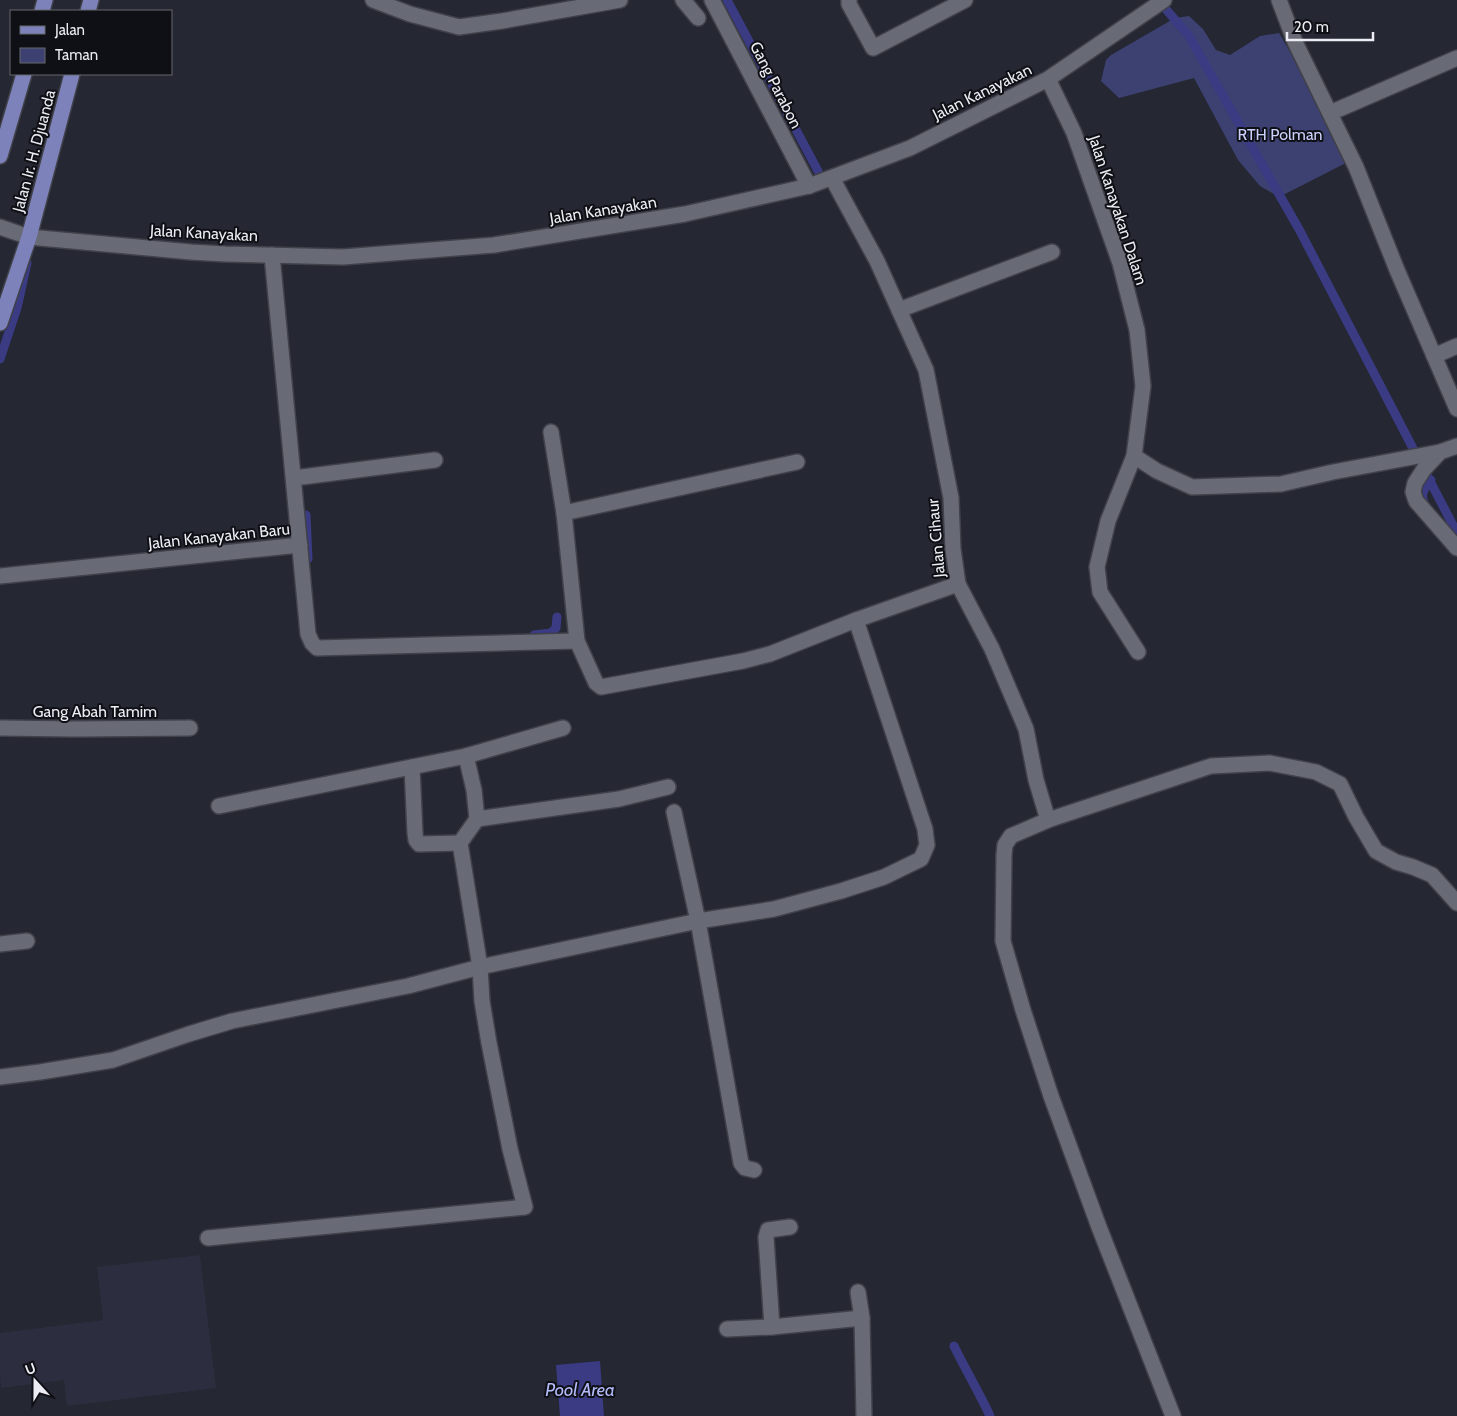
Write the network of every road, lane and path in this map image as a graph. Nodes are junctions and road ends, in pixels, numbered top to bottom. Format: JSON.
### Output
{"nodes":[{"id":1,"x":373,"y":0,"type":"edge"},
{"id":2,"x":620,"y":0,"type":"edge"},
{"id":3,"x":683,"y":0,"type":"edge"},
{"id":4,"x":712,"y":0,"type":"edge"},
{"id":5,"x":849,"y":0,"type":"edge"},
{"id":6,"x":965,"y":0,"type":"edge"},
{"id":7,"x":1279,"y":0,"type":"edge"},
{"id":8,"x":1156,"y":2,"type":"edge"},
{"id":9,"x":698,"y":18,"type":"dead end"},
{"id":10,"x":1457,"y":58,"type":"edge"},
{"id":11,"x":24,"y":75,"type":"edge"},
{"id":12,"x":72,"y":75,"type":"edge"},
{"id":13,"x":1048,"y":79,"type":"junction"},
{"id":14,"x":1330,"y":113,"type":"junction"},
{"id":15,"x":0,"y":156,"type":"edge"},
{"id":16,"x":832,"y":178,"type":"junction"},
{"id":17,"x":809,"y":186,"type":"junction"},
{"id":18,"x":0,"y":227,"type":"edge"},
{"id":19,"x":30,"y":237,"type":"junction"},
{"id":20,"x":1052,"y":252,"type":"dead end"},
{"id":21,"x":272,"y":254,"type":"junction"},
{"id":22,"x":899,"y":310,"type":"junction"},
{"id":23,"x":0,"y":323,"type":"edge"},
{"id":24,"x":1457,"y":346,"type":"edge"},
{"id":25,"x":1434,"y":356,"type":"junction"},
{"id":26,"x":1457,"y":408,"type":"edge"},
{"id":27,"x":550,"y":432,"type":"dead end"},
{"id":28,"x":1457,"y":446,"type":"edge"},
{"id":29,"x":1440,"y":452,"type":"junction"},
{"id":30,"x":1134,"y":456,"type":"junction"},
{"id":31,"x":435,"y":460,"type":"dead end"},
{"id":32,"x":797,"y":462,"type":"dead end"},
{"id":33,"x":294,"y":478,"type":"junction"},
{"id":34,"x":564,"y":513,"type":"junction"},
{"id":35,"x":300,"y":545,"type":"junction"},
{"id":36,"x":1457,"y":548,"type":"edge"},
{"id":37,"x":0,"y":576,"type":"edge"},
{"id":38,"x":958,"y":584,"type":"junction"},
{"id":39,"x":856,"y":620,"type":"junction"},
{"id":40,"x":577,"y":641,"type":"junction"},
{"id":41,"x":1138,"y":652,"type":"dead end"},
{"id":42,"x":0,"y":728,"type":"edge"},
{"id":43,"x":190,"y":728,"type":"dead end"},
{"id":44,"x":563,"y":728,"type":"dead end"},
{"id":45,"x":466,"y":756,"type":"junction"},
{"id":46,"x":412,"y":767,"type":"junction"},
{"id":47,"x":668,"y":787,"type":"dead end"},
{"id":48,"x":219,"y":806,"type":"dead end"},
{"id":49,"x":674,"y":812,"type":"dead end"},
{"id":50,"x":476,"y":819,"type":"junction"},
{"id":51,"x":1048,"y":820,"type":"junction"},
{"id":52,"x":460,"y":843,"type":"junction"},
{"id":53,"x":1457,"y":903,"type":"edge"},
{"id":54,"x":698,"y":921,"type":"junction"},
{"id":55,"x":27,"y":941,"type":"dead end"},
{"id":56,"x":0,"y":944,"type":"edge"},
{"id":57,"x":480,"y":967,"type":"junction"},
{"id":58,"x":0,"y":1077,"type":"edge"},
{"id":59,"x":754,"y":1170,"type":"dead end"},
{"id":60,"x":790,"y":1227,"type":"dead end"},
{"id":61,"x":208,"y":1238,"type":"dead end"},
{"id":62,"x":858,"y":1292,"type":"dead end"},
{"id":63,"x":862,"y":1318,"type":"junction"},
{"id":64,"x":772,"y":1327,"type":"junction"},
{"id":65,"x":727,"y":1329,"type":"dead end"},
{"id":66,"x":864,"y":1416,"type":"edge"},
{"id":67,"x":1173,"y":1416,"type":"edge"}],
"edges":[{"from":1,"to":2,"type":"street"},
{"from":3,"to":9,"type":"street"},
{"from":4,"to":17,"type":"street","name":"Gang Parabon"},
{"from":5,"to":6,"type":"street"},
{"from":7,"to":14,"type":"street"},
{"from":8,"to":13,"type":"street","name":"Jalan Kanayakan"},
{"from":10,"to":14,"type":"street"},
{"from":11,"to":15,"type":"main road","name":"Jalan Ir. H. Djuanda"},
{"from":12,"to":19,"type":"main road","name":"Jalan Ir. H. Djuanda"},
{"from":13,"to":16,"type":"street","name":"Jalan Kanayakan"},
{"from":13,"to":30,"type":"street","name":"Jalan Kanayakan Dalam"},
{"from":14,"to":25,"type":"street"},
{"from":16,"to":17,"type":"street","name":"Jalan Kanayakan"},
{"from":16,"to":22,"type":"street","name":"Jalan Cihaur"},
{"from":17,"to":21,"type":"street","name":"Jalan Kanayakan"},
{"from":18,"to":19,"type":"street","name":"Jalan Kanayakan"},
{"from":19,"to":21,"type":"street","name":"Jalan Kanayakan"},
{"from":19,"to":23,"type":"main road","name":"Jalan Ir. H. Djuanda"},
{"from":20,"to":22,"type":"street"},
{"from":21,"to":33,"type":"street","name":"Jalan Kanayakan Baru"},
{"from":22,"to":38,"type":"street","name":"Jalan Cihaur"},
{"from":24,"to":25,"type":"street"},
{"from":25,"to":26,"type":"street"},
{"from":27,"to":34,"type":"street"},
{"from":28,"to":29,"type":"street"},
{"from":29,"to":30,"type":"street"},
{"from":29,"to":36,"type":"street"},
{"from":30,"to":41,"type":"street","name":"Jalan Kanayakan Dalam"},
{"from":31,"to":33,"type":"street"},
{"from":32,"to":34,"type":"street"},
{"from":33,"to":35,"type":"street","name":"Jalan Kanayakan Baru"},
{"from":34,"to":40,"type":"street"},
{"from":35,"to":37,"type":"street","name":"Jalan Kanayakan Baru"},
{"from":35,"to":40,"type":"street"},
{"from":38,"to":39,"type":"street","name":"Jalan Cihaur"},
{"from":38,"to":51,"type":"street"},
{"from":39,"to":40,"type":"street","name":"Jalan Cihaur"},
{"from":39,"to":54,"type":"street"},
{"from":42,"to":43,"type":"street","name":"Gang Abah Tamim"},
{"from":44,"to":45,"type":"street"},
{"from":45,"to":46,"type":"street"},
{"from":45,"to":50,"type":"street"},
{"from":46,"to":48,"type":"street"},
{"from":46,"to":52,"type":"street"},
{"from":47,"to":50,"type":"street"},
{"from":49,"to":54,"type":"street"},
{"from":50,"to":52,"type":"street"},
{"from":51,"to":53,"type":"street"},
{"from":51,"to":67,"type":"street"},
{"from":52,"to":57,"type":"street"},
{"from":54,"to":57,"type":"street"},
{"from":54,"to":59,"type":"street"},
{"from":55,"to":56,"type":"street"},
{"from":57,"to":58,"type":"street"},
{"from":57,"to":61,"type":"street"},
{"from":60,"to":64,"type":"street"},
{"from":62,"to":63,"type":"street"},
{"from":63,"to":64,"type":"street"},
{"from":63,"to":66,"type":"street"},
{"from":64,"to":65,"type":"street"}]}
